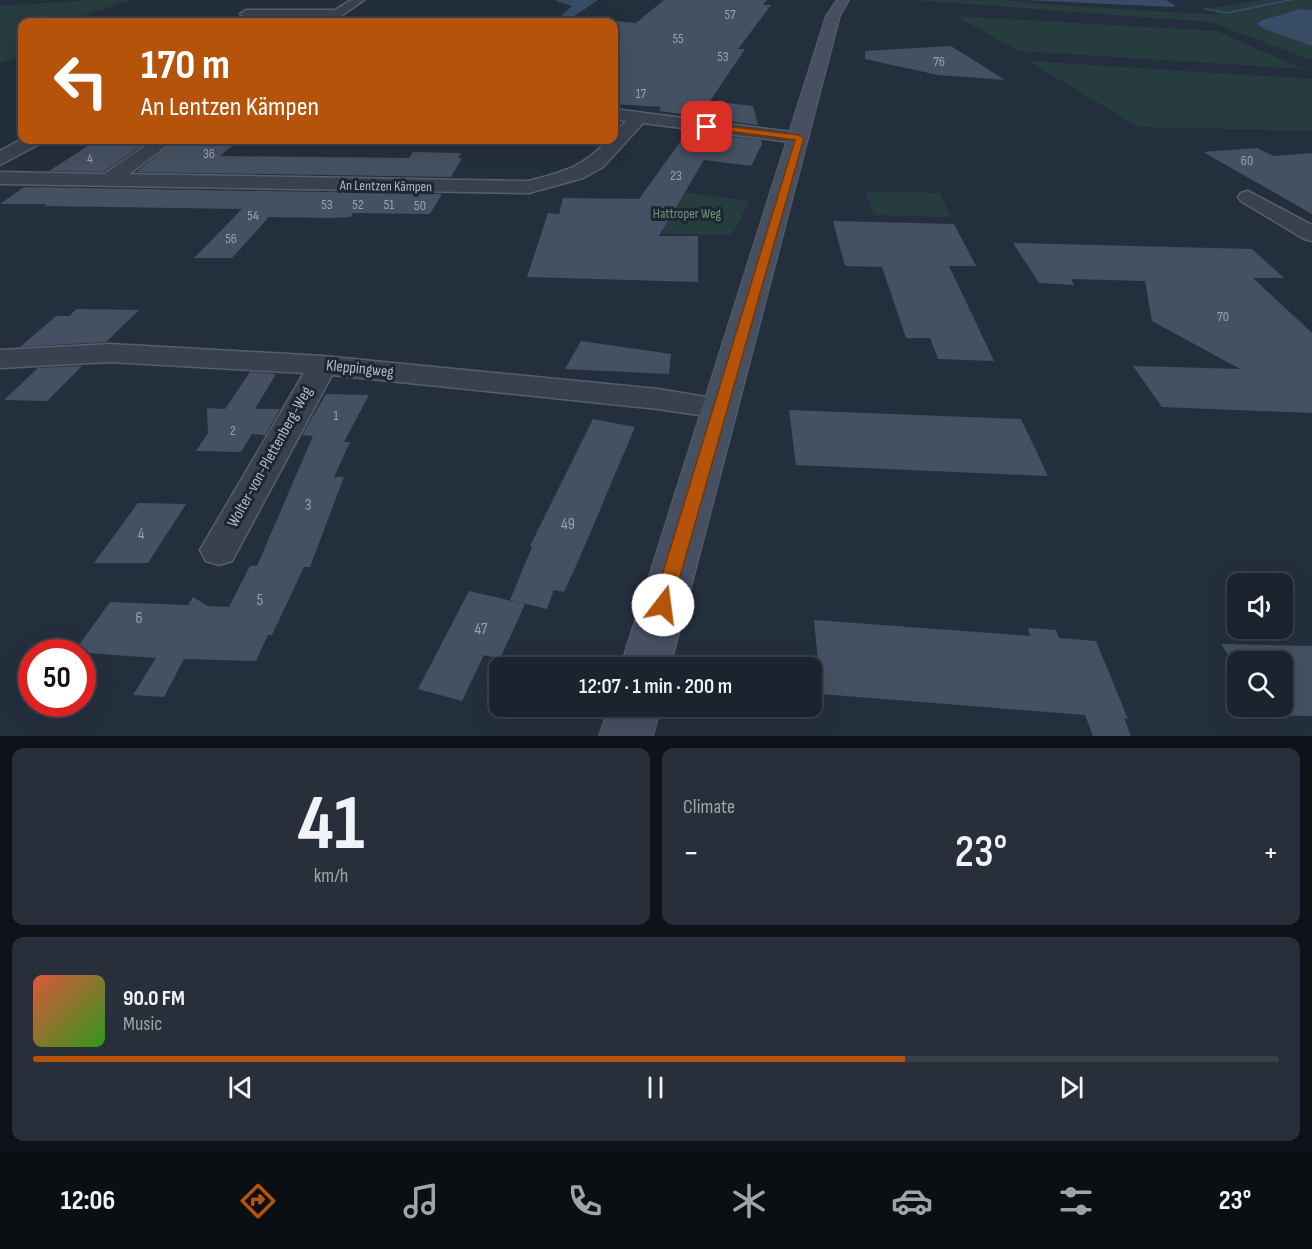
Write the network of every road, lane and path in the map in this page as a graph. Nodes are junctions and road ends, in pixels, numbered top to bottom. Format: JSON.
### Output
{"nodes":[{"id":1,"x":271,"y":0,"type":"edge"},
{"id":2,"x":357,"y":0,"type":"edge"},
{"id":3,"x":843,"y":0,"type":"edge"},
{"id":4,"x":246,"y":14,"type":"junction"},
{"id":5,"x":338,"y":14,"type":"junction"},
{"id":6,"x":362,"y":14,"type":"dead end"},
{"id":7,"x":240,"y":18,"type":"edge"},
{"id":8,"x":618,"y":115,"type":"edge"},
{"id":9,"x":638,"y":118,"type":"junction"},
{"id":10,"x":799,"y":138,"type":"junction"},
{"id":11,"x":618,"y":139,"type":"edge"},
{"id":12,"x":26,"y":144,"type":"edge"},
{"id":13,"x":159,"y":144,"type":"edge"},
{"id":14,"x":614,"y":144,"type":"edge"},
{"id":15,"x":0,"y":159,"type":"edge"},
{"id":16,"x":0,"y":178,"type":"edge"},
{"id":17,"x":110,"y":179,"type":"junction"},
{"id":18,"x":1248,"y":197,"type":"dead end"},
{"id":19,"x":1312,"y":234,"type":"edge"},
{"id":20,"x":5,"y":363,"type":"edge"},
{"id":21,"x":323,"y":365,"type":"junction"},
{"id":22,"x":719,"y":408,"type":"junction"},
{"id":23,"x":219,"y":550,"type":"dead end"},
{"id":24,"x":648,"y":657,"type":"edge"},
{"id":25,"x":632,"y":717,"type":"edge"},
{"id":26,"x":626,"y":736,"type":"edge"}],
"edges":[{"from":1,"to":4,"type":"street"},
{"from":2,"to":5,"type":"street"},
{"from":3,"to":10,"type":"main road"},
{"from":4,"to":5,"type":"street"},
{"from":4,"to":7,"type":"street"},
{"from":5,"to":6,"type":"street"},
{"from":8,"to":9,"type":"street"},
{"from":9,"to":10,"type":"street"},
{"from":9,"to":11,"type":"street","name":"An Lentzen Kämpen"},
{"from":10,"to":22,"type":"main road"},
{"from":12,"to":15,"type":"street"},
{"from":13,"to":17,"type":"street"},
{"from":14,"to":17,"type":"street","name":"An Lentzen Kämpen"},
{"from":16,"to":17,"type":"street","name":"An Lentzen Kämpen"},
{"from":18,"to":19,"type":"street"},
{"from":20,"to":21,"type":"street","name":"Kleppingweg"},
{"from":21,"to":22,"type":"street","name":"Kleppingweg"},
{"from":21,"to":23,"type":"street","name":"Wolter-von-Plettenberg-Weg"},
{"from":22,"to":24,"type":"main road"},
{"from":25,"to":26,"type":"main road"}]}
